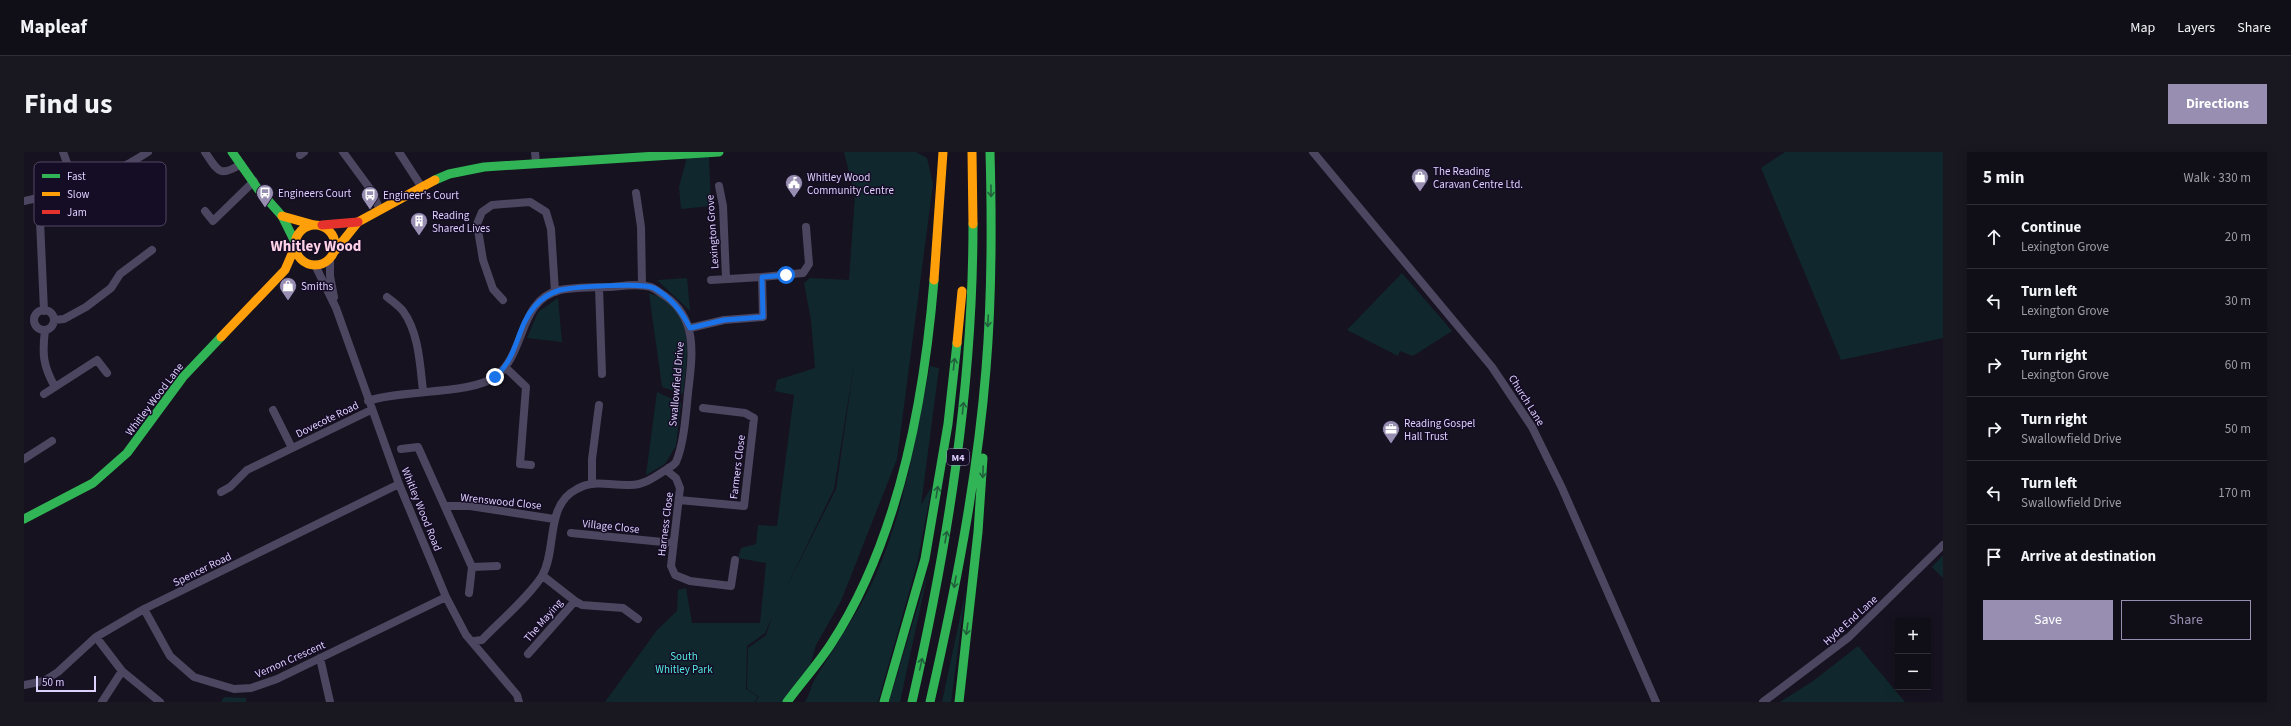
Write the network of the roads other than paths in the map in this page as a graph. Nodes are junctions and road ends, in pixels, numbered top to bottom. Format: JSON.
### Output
{"nodes":[{"id":1,"x":63,"y":152,"type":"edge"},
{"id":2,"x":148,"y":152,"type":"edge"},
{"id":3,"x":205,"y":152,"type":"edge"},
{"id":4,"x":232,"y":152,"type":"edge"},
{"id":5,"x":343,"y":152,"type":"edge"},
{"id":6,"x":399,"y":152,"type":"edge"},
{"id":7,"x":535,"y":152,"type":"edge"},
{"id":8,"x":720,"y":152,"type":"edge"},
{"id":9,"x":942,"y":152,"type":"edge"},
{"id":10,"x":972,"y":152,"type":"edge"},
{"id":11,"x":990,"y":152,"type":"edge"},
{"id":12,"x":1313,"y":152,"type":"edge"},
{"id":13,"x":642,"y":154,"type":"edge"},
{"id":14,"x":67,"y":162,"type":"edge"},
{"id":15,"x":133,"y":162,"type":"edge"},
{"id":16,"x":536,"y":163,"type":"junction"},
{"id":17,"x":241,"y":164,"type":"junction"},
{"id":18,"x":254,"y":181,"type":"junction"},
{"id":19,"x":421,"y":186,"type":"junction"},
{"id":20,"x":719,"y":186,"type":"dead end"},
{"id":21,"x":636,"y":193,"type":"dead end"},
{"id":22,"x":34,"y":199,"type":"edge"},
{"id":23,"x":24,"y":201,"type":"edge"},
{"id":24,"x":973,"y":209,"type":"junction"},
{"id":25,"x":205,"y":210,"type":"dead end"},
{"id":26,"x":380,"y":210,"type":"junction"},
{"id":27,"x":282,"y":216,"type":"junction"},
{"id":28,"x":358,"y":222,"type":"junction"},
{"id":29,"x":318,"y":225,"type":"junction"},
{"id":30,"x":40,"y":226,"type":"edge"},
{"id":31,"x":806,"y":227,"type":"dead end"},
{"id":32,"x":295,"y":245,"type":"junction"},
{"id":33,"x":152,"y":250,"type":"dead end"},
{"id":34,"x":332,"y":255,"type":"junction"},
{"id":35,"x":304,"y":263,"type":"junction"},
{"id":36,"x":315,"y":265,"type":"junction"},
{"id":37,"x":285,"y":270,"type":"junction"},
{"id":38,"x":762,"y":277,"type":"junction"},
{"id":39,"x":726,"y":278,"type":"junction"},
{"id":40,"x":711,"y":280,"type":"dead end"},
{"id":41,"x":642,"y":285,"type":"junction"},
{"id":42,"x":599,"y":287,"type":"junction"},
{"id":43,"x":555,"y":292,"type":"junction"},
{"id":44,"x":387,"y":297,"type":"dead end"},
{"id":45,"x":503,"y":300,"type":"dead end"},
{"id":46,"x":336,"y":308,"type":"junction"},
{"id":47,"x":44,"y":311,"type":"junction"},
{"id":48,"x":54,"y":320,"type":"junction"},
{"id":49,"x":690,"y":328,"type":"junction"},
{"id":50,"x":45,"y":330,"type":"junction"},
{"id":51,"x":506,"y":368,"type":"junction"},
{"id":52,"x":107,"y":372,"type":"dead end"},
{"id":53,"x":602,"y":374,"type":"dead end"},
{"id":54,"x":55,"y":386,"type":"junction"},
{"id":55,"x":423,"y":391,"type":"junction"},
{"id":56,"x":983,"y":391,"type":"junction"},
{"id":57,"x":44,"y":394,"type":"dead end"},
{"id":58,"x":368,"y":401,"type":"junction"},
{"id":59,"x":599,"y":405,"type":"dead end"},
{"id":60,"x":703,"y":408,"type":"dead end"},
{"id":61,"x":273,"y":410,"type":"dead end"},
{"id":62,"x":371,"y":410,"type":"junction"},
{"id":63,"x":52,"y":441,"type":"dead end"},
{"id":64,"x":292,"y":448,"type":"junction"},
{"id":65,"x":401,"y":449,"type":"dead end"},
{"id":66,"x":24,"y":459,"type":"edge"},
{"id":67,"x":531,"y":465,"type":"dead end"},
{"id":68,"x":666,"y":470,"type":"junction"},
{"id":69,"x":398,"y":484,"type":"junction"},
{"id":70,"x":592,"y":484,"type":"junction"},
{"id":71,"x":221,"y":492,"type":"dead end"},
{"id":72,"x":680,"y":500,"type":"junction"},
{"id":73,"x":445,"y":506,"type":"junction"},
{"id":74,"x":24,"y":519,"type":"edge"},
{"id":75,"x":554,"y":519,"type":"junction"},
{"id":76,"x":571,"y":533,"type":"dead end"},
{"id":77,"x":673,"y":543,"type":"junction"},
{"id":78,"x":1943,"y":545,"type":"edge"},
{"id":79,"x":735,"y":560,"type":"dead end"},
{"id":80,"x":497,"y":566,"type":"dead end"},
{"id":81,"x":472,"y":567,"type":"junction"},
{"id":82,"x":543,"y":576,"type":"junction"},
{"id":83,"x":469,"y":593,"type":"dead end"},
{"id":84,"x":446,"y":597,"type":"junction"},
{"id":85,"x":575,"y":601,"type":"junction"},
{"id":86,"x":144,"y":609,"type":"junction"},
{"id":87,"x":638,"y":619,"type":"dead end"},
{"id":88,"x":96,"y":637,"type":"junction"},
{"id":89,"x":474,"y":641,"type":"junction"},
{"id":90,"x":528,"y":654,"type":"dead end"},
{"id":91,"x":320,"y":658,"type":"junction"},
{"id":92,"x":814,"y":670,"type":"junction"},
{"id":93,"x":122,"y":671,"type":"junction"},
{"id":94,"x":24,"y":685,"type":"edge"},
{"id":95,"x":102,"y":702,"type":"edge"},
{"id":96,"x":160,"y":702,"type":"edge"},
{"id":97,"x":330,"y":702,"type":"edge"},
{"id":98,"x":519,"y":702,"type":"edge"},
{"id":99,"x":787,"y":702,"type":"edge"},
{"id":100,"x":797,"y":702,"type":"edge"},
{"id":101,"x":884,"y":702,"type":"edge"},
{"id":102,"x":912,"y":702,"type":"edge"},
{"id":103,"x":930,"y":702,"type":"edge"},
{"id":104,"x":959,"y":702,"type":"edge"},
{"id":105,"x":1656,"y":702,"type":"edge"},
{"id":106,"x":1762,"y":702,"type":"edge"}],
"edges":[{"from":1,"to":14,"type":"street"},
{"from":2,"to":15,"type":"street"},
{"from":3,"to":17,"type":"street"},
{"from":4,"to":17,"type":"main road"},
{"from":5,"to":26,"type":"street"},
{"from":6,"to":19,"type":"street"},
{"from":7,"to":16,"type":"street"},
{"from":8,"to":13,"type":"main road"},
{"from":9,"to":92,"type":"main road"},
{"from":10,"to":24,"type":"main road","number":"M4"},
{"from":11,"to":56,"type":"main road","number":"M4","one_way":true},
{"from":12,"to":105,"type":"street","name":"Church Lane"},
{"from":13,"to":16,"type":"main road"},
{"from":16,"to":19,"type":"main road"},
{"from":17,"to":18,"type":"main road"},
{"from":18,"to":25,"type":"street"},
{"from":18,"to":27,"type":"main road"},
{"from":19,"to":26,"type":"main road"},
{"from":20,"to":39,"type":"street","name":"Lexington Grove"},
{"from":21,"to":41,"type":"street"},
{"from":22,"to":23,"type":"street"},
{"from":101,"to":24,"type":"main road","number":"M4","one_way":true},
{"from":102,"to":24,"type":"main road","number":"M4","one_way":true},
{"from":26,"to":28,"type":"main road"},
{"from":27,"to":29,"type":"main road"},
{"from":27,"to":32,"type":"main road"},
{"from":28,"to":29,"type":"main road"},
{"from":28,"to":34,"type":"main road"},
{"from":29,"to":32,"type":"main road"},
{"from":29,"to":34,"type":"main road"},
{"from":30,"to":47,"type":"street"},
{"from":31,"to":38,"type":"street","name":"Lexington Grove"},
{"from":32,"to":35,"type":"main road"},
{"from":32,"to":37,"type":"main road","name":"Whitley Wood Lane"},
{"from":33,"to":48,"type":"street"},
{"from":34,"to":36,"type":"main road"},
{"from":34,"to":46,"type":"street","name":"Whitley Wood Road"},
{"from":35,"to":36,"type":"main road"},
{"from":35,"to":37,"type":"main road","name":"Whitley Wood Lane"},
{"from":36,"to":46,"type":"street","name":"Whitley Wood Road"},
{"from":37,"to":74,"type":"main road","name":"Whitley Wood Lane"},
{"from":38,"to":39,"type":"street","name":"Lexington Grove"},
{"from":38,"to":49,"type":"street"},
{"from":39,"to":40,"type":"street","name":"Lexington Grove"},
{"from":41,"to":42,"type":"street","name":"Swallowfield Drive"},
{"from":41,"to":49,"type":"street","name":"Swallowfield Drive"},
{"from":42,"to":43,"type":"street","name":"Swallowfield Drive"},
{"from":42,"to":53,"type":"street"},
{"from":43,"to":45,"type":"street"},
{"from":43,"to":51,"type":"street","name":"Swallowfield Drive"},
{"from":44,"to":55,"type":"street"},
{"from":46,"to":58,"type":"street","name":"Whitley Wood Road"},
{"from":47,"to":48,"type":"street"},
{"from":47,"to":50,"type":"street"},
{"from":48,"to":50,"type":"street"},
{"from":49,"to":68,"type":"street","name":"Swallowfield Drive"},
{"from":50,"to":54,"type":"street"},
{"from":51,"to":55,"type":"street","name":"Swallowfield Drive"},
{"from":51,"to":67,"type":"street"},
{"from":52,"to":54,"type":"street"},
{"from":54,"to":57,"type":"street"},
{"from":55,"to":58,"type":"street","name":"Swallowfield Drive"},
{"from":56,"to":103,"type":"main road","number":"M4","one_way":true},
{"from":56,"to":104,"type":"main road","number":"M4","one_way":true},
{"from":58,"to":62,"type":"street","name":"Whitley Wood Road"},
{"from":59,"to":70,"type":"street"},
{"from":60,"to":72,"type":"street","name":"Farmers Close"},
{"from":61,"to":64,"type":"street","name":"Dovecote Road"},
{"from":62,"to":64,"type":"street","name":"Dovecote Road"},
{"from":62,"to":69,"type":"street","name":"Whitley Wood Road"},
{"from":63,"to":66,"type":"street"},
{"from":64,"to":71,"type":"street","name":"Dovecote Road"},
{"from":65,"to":73,"type":"street","name":"Wrenswood Close"},
{"from":68,"to":70,"type":"street","name":"Swallowfield Drive"},
{"from":68,"to":72,"type":"street","name":"Harness Close"},
{"from":69,"to":84,"type":"street","name":"Whitley Wood Road"},
{"from":69,"to":86,"type":"street","name":"Spencer Road"},
{"from":70,"to":75,"type":"street","name":"Swallowfield Drive"},
{"from":72,"to":77,"type":"street","name":"Harness Close"},
{"from":73,"to":75,"type":"street","name":"Wrenswood Close"},
{"from":73,"to":81,"type":"street","name":"Wrenswood Close"},
{"from":75,"to":82,"type":"street","name":"Swallowfield Drive"},
{"from":76,"to":77,"type":"street","name":"Village Close"},
{"from":77,"to":79,"type":"street","name":"Harness Close"},
{"from":78,"to":106,"type":"street","name":"Hyde End Lane"},
{"from":80,"to":81,"type":"street"},
{"from":81,"to":83,"type":"street"},
{"from":82,"to":85,"type":"street","name":"The Maying"},
{"from":82,"to":89,"type":"street","name":"Swallowfield Drive"},
{"from":84,"to":89,"type":"street","name":"Whitley Wood Road"},
{"from":84,"to":91,"type":"street","name":"Vernon Crescent"},
{"from":85,"to":87,"type":"street","name":"The Maying"},
{"from":85,"to":90,"type":"street","name":"The Maying"},
{"from":86,"to":88,"type":"street","name":"Spencer Road"},
{"from":86,"to":91,"type":"street","name":"Vernon Crescent"},
{"from":88,"to":93,"type":"street"},
{"from":88,"to":94,"type":"street","name":"Spencer Road"},
{"from":89,"to":98,"type":"street","name":"Whitley Wood Road"},
{"from":91,"to":97,"type":"street"},
{"from":92,"to":99,"type":"main road"},
{"from":92,"to":100,"type":"main road"},
{"from":93,"to":95,"type":"street"},
{"from":93,"to":96,"type":"street"}]}
